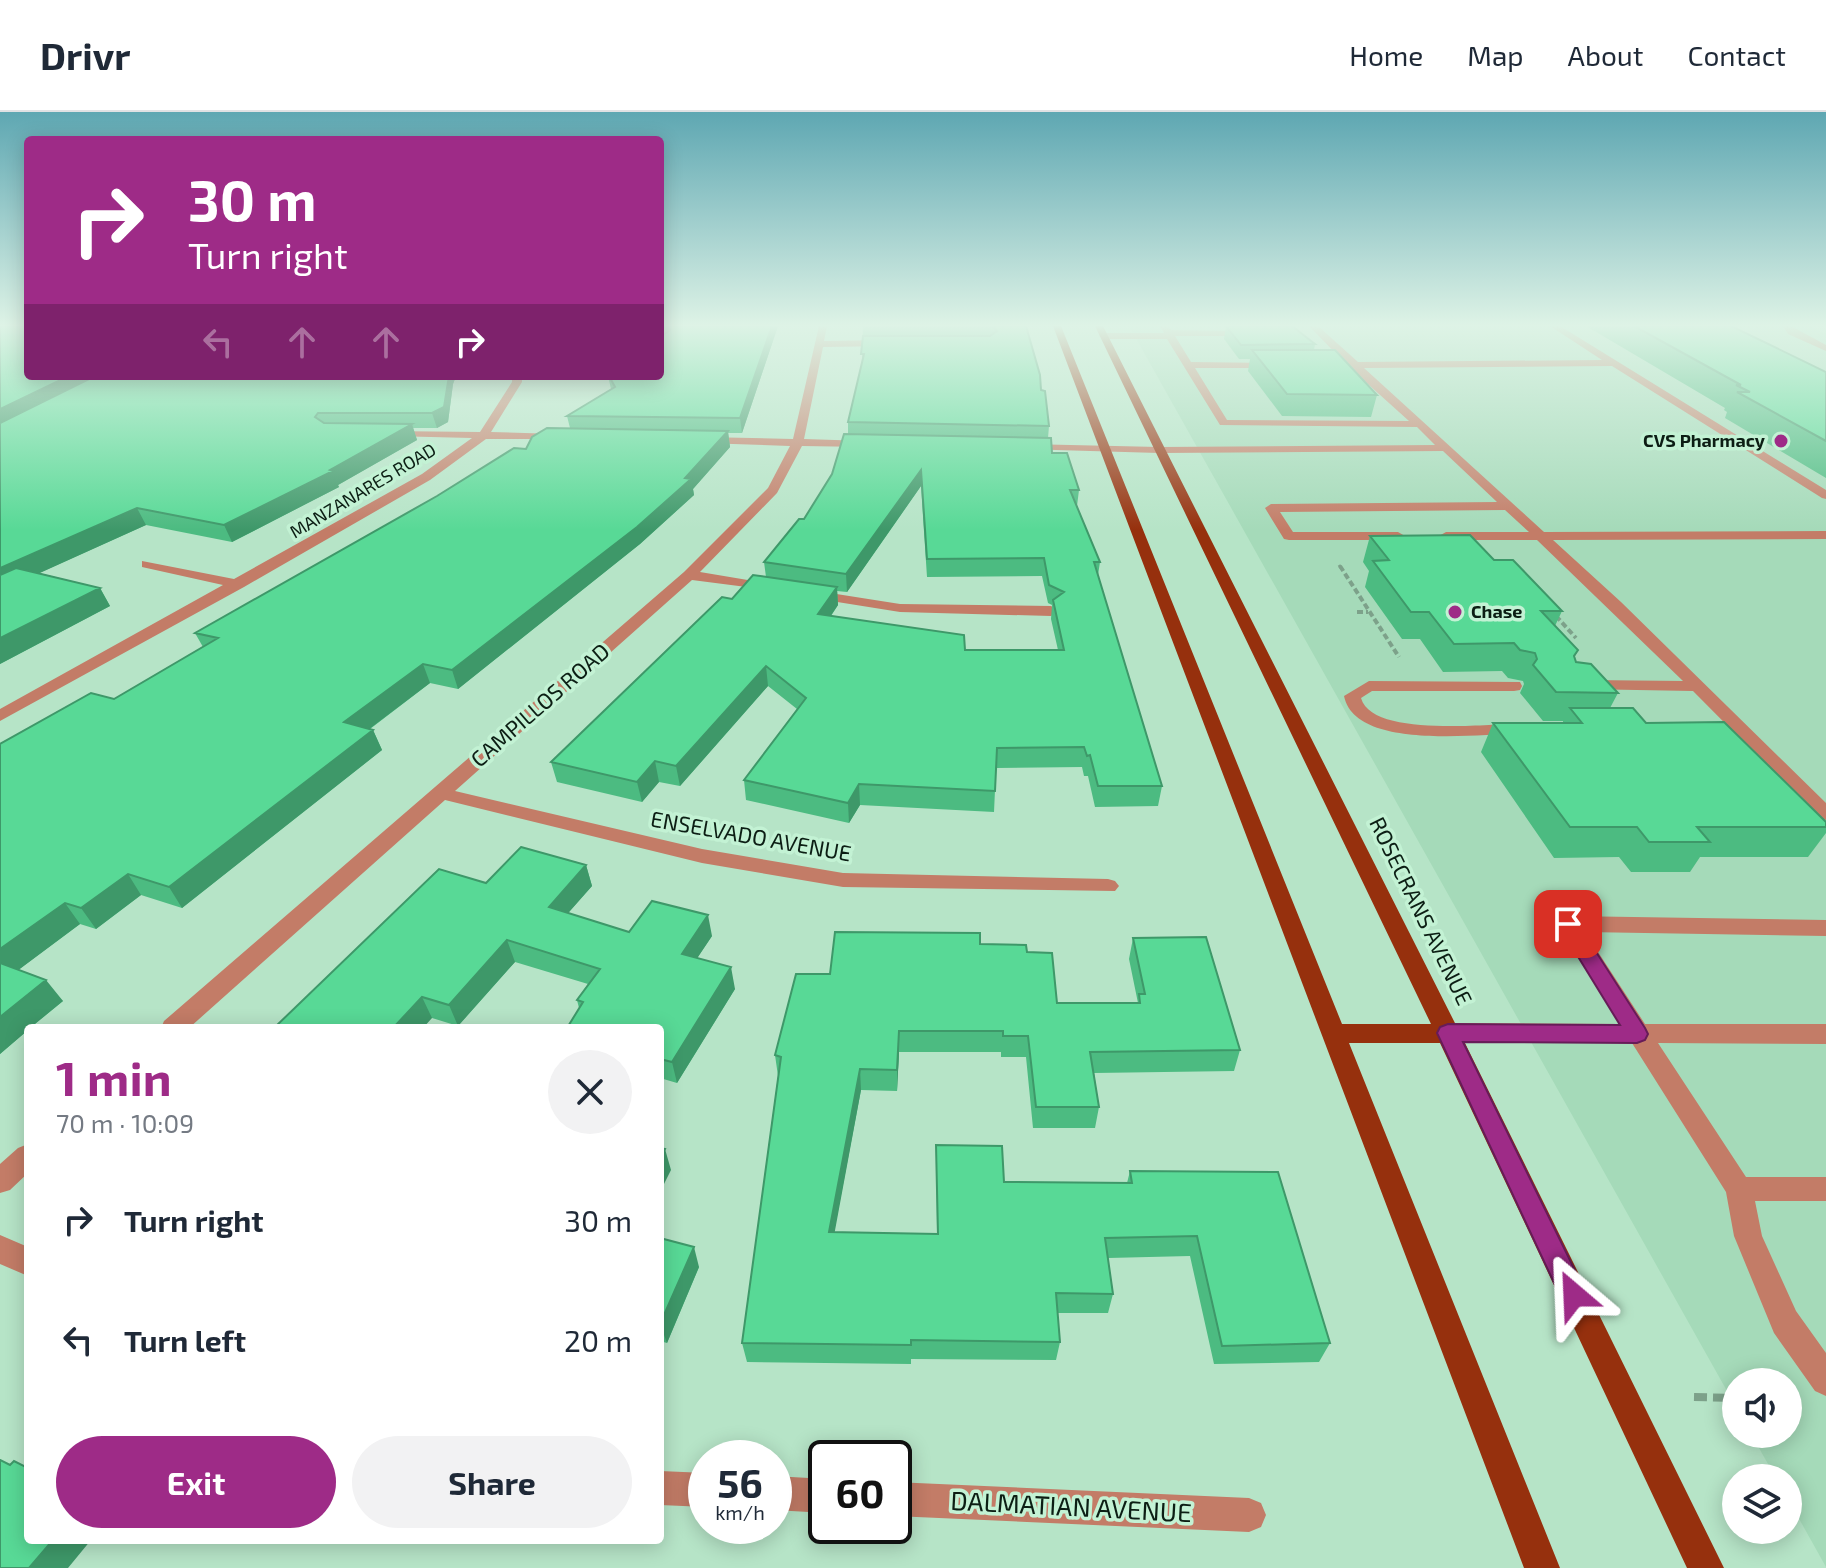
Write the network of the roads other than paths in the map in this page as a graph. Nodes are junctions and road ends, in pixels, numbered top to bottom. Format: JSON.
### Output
{"nodes":[{"id":1,"x":510,"y":394,"type":"edge"},
{"id":2,"x":809,"y":394,"type":"edge"},
{"id":3,"x":1082,"y":394,"type":"edge"},
{"id":4,"x":1132,"y":394,"type":"edge"},
{"id":5,"x":1206,"y":394,"type":"edge"},
{"id":6,"x":1385,"y":394,"type":"edge"},
{"id":7,"x":1663,"y":394,"type":"edge"},
{"id":8,"x":1420,"y":424,"type":"junction"},
{"id":9,"x":377,"y":433,"type":"edge"},
{"id":10,"x":484,"y":435,"type":"junction"},
{"id":11,"x":578,"y":437,"type":"edge"},
{"id":12,"x":688,"y":440,"type":"edge"},
{"id":13,"x":798,"y":442,"type":"junction"},
{"id":14,"x":875,"y":444,"type":"edge"},
{"id":15,"x":1015,"y":447,"type":"edge"},
{"id":16,"x":1446,"y":448,"type":"junction"},
{"id":17,"x":1102,"y":449,"type":"junction"},
{"id":18,"x":1159,"y":450,"type":"junction"},
{"id":19,"x":1826,"y":495,"type":"edge"},
{"id":20,"x":1509,"y":506,"type":"junction"},
{"id":21,"x":1826,"y":535,"type":"edge"},
{"id":22,"x":1408,"y":536,"type":"edge"},
{"id":23,"x":1438,"y":536,"type":"edge"},
{"id":24,"x":1541,"y":536,"type":"junction"},
{"id":25,"x":147,"y":564,"type":"dead end"},
{"id":26,"x":689,"y":575,"type":"junction"},
{"id":27,"x":239,"y":584,"type":"junction"},
{"id":28,"x":1051,"y":611,"type":"edge"},
{"id":29,"x":1571,"y":685,"type":"edge"},
{"id":30,"x":1514,"y":686,"type":"dead end"},
{"id":31,"x":1697,"y":686,"type":"junction"},
{"id":32,"x":0,"y":716,"type":"edge"},
{"id":33,"x":1535,"y":729,"type":"edge"},
{"id":34,"x":1710,"y":729,"type":"edge"},
{"id":35,"x":1741,"y":730,"type":"junction"},
{"id":36,"x":439,"y":793,"type":"junction"},
{"id":37,"x":1826,"y":814,"type":"edge"},
{"id":38,"x":1108,"y":886,"type":"dead end"},
{"id":39,"x":1826,"y":928,"type":"edge"},
{"id":40,"x":178,"y":1024,"type":"edge"},
{"id":41,"x":1448,"y":1033,"type":"junction"},
{"id":42,"x":1332,"y":1034,"type":"junction"},
{"id":43,"x":1637,"y":1034,"type":"junction"},
{"id":44,"x":1826,"y":1034,"type":"edge"},
{"id":45,"x":24,"y":1160,"type":"edge"},
{"id":46,"x":0,"y":1181,"type":"edge"},
{"id":47,"x":1739,"y":1189,"type":"junction"},
{"id":48,"x":1826,"y":1189,"type":"edge"},
{"id":49,"x":0,"y":1249,"type":"edge"},
{"id":50,"x":24,"y":1260,"type":"edge"},
{"id":51,"x":1826,"y":1380,"type":"edge"},
{"id":52,"x":664,"y":1488,"type":"edge"},
{"id":53,"x":688,"y":1489,"type":"edge"},
{"id":54,"x":912,"y":1500,"type":"edge"},
{"id":55,"x":1249,"y":1515,"type":"dead end"},
{"id":56,"x":1542,"y":1568,"type":"edge"},
{"id":57,"x":1706,"y":1568,"type":"edge"}],
"edges":[{"from":1,"to":10,"type":"street","name":"MANZANARES ROAD"},
{"from":2,"to":13,"type":"street","name":"CAMPILLOS ROAD"},
{"from":3,"to":17,"type":"main road"},
{"from":4,"to":18,"type":"main road","name":"ROSECRANS AVENUE"},
{"from":5,"to":8,"type":"street"},
{"from":6,"to":8,"type":"street"},
{"from":7,"to":19,"type":"street"},
{"from":8,"to":16,"type":"street"},
{"from":9,"to":10,"type":"street"},
{"from":10,"to":11,"type":"street"},
{"from":10,"to":27,"type":"street","name":"MANZANARES ROAD"},
{"from":12,"to":13,"type":"street"},
{"from":13,"to":14,"type":"street"},
{"from":13,"to":26,"type":"street","name":"CAMPILLOS ROAD"},
{"from":15,"to":17,"type":"street"},
{"from":16,"to":18,"type":"street"},
{"from":16,"to":20,"type":"street"},
{"from":17,"to":18,"type":"street"},
{"from":17,"to":42,"type":"main road"},
{"from":18,"to":41,"type":"main road","name":"ROSECRANS AVENUE"},
{"from":20,"to":22,"type":"street"},
{"from":20,"to":24,"type":"street"},
{"from":21,"to":24,"type":"street"},
{"from":23,"to":24,"type":"street"},
{"from":24,"to":31,"type":"street"},
{"from":25,"to":27,"type":"street"},
{"from":26,"to":28,"type":"street"},
{"from":26,"to":36,"type":"street","name":"CAMPILLOS ROAD"},
{"from":27,"to":32,"type":"street","name":"MANZANARES ROAD"},
{"from":29,"to":31,"type":"street"},
{"from":30,"to":33,"type":"street"},
{"from":31,"to":35,"type":"street"},
{"from":34,"to":35,"type":"street"},
{"from":35,"to":37,"type":"street"},
{"from":36,"to":38,"type":"street","name":"ENSELVADO AVENUE"},
{"from":36,"to":40,"type":"street","name":"CAMPILLOS ROAD"},
{"from":39,"to":43,"type":"street"},
{"from":41,"to":42,"type":"main road"},
{"from":41,"to":43,"type":"street"},
{"from":41,"to":57,"type":"main road","name":"ROSECRANS AVENUE"},
{"from":42,"to":56,"type":"main road"},
{"from":43,"to":44,"type":"street"},
{"from":43,"to":47,"type":"street"},
{"from":45,"to":46,"type":"street"},
{"from":47,"to":48,"type":"street"},
{"from":47,"to":51,"type":"street"},
{"from":49,"to":50,"type":"street"},
{"from":52,"to":53,"type":"street"},
{"from":54,"to":55,"type":"street","name":"DALMATIAN AVENUE"}]}
